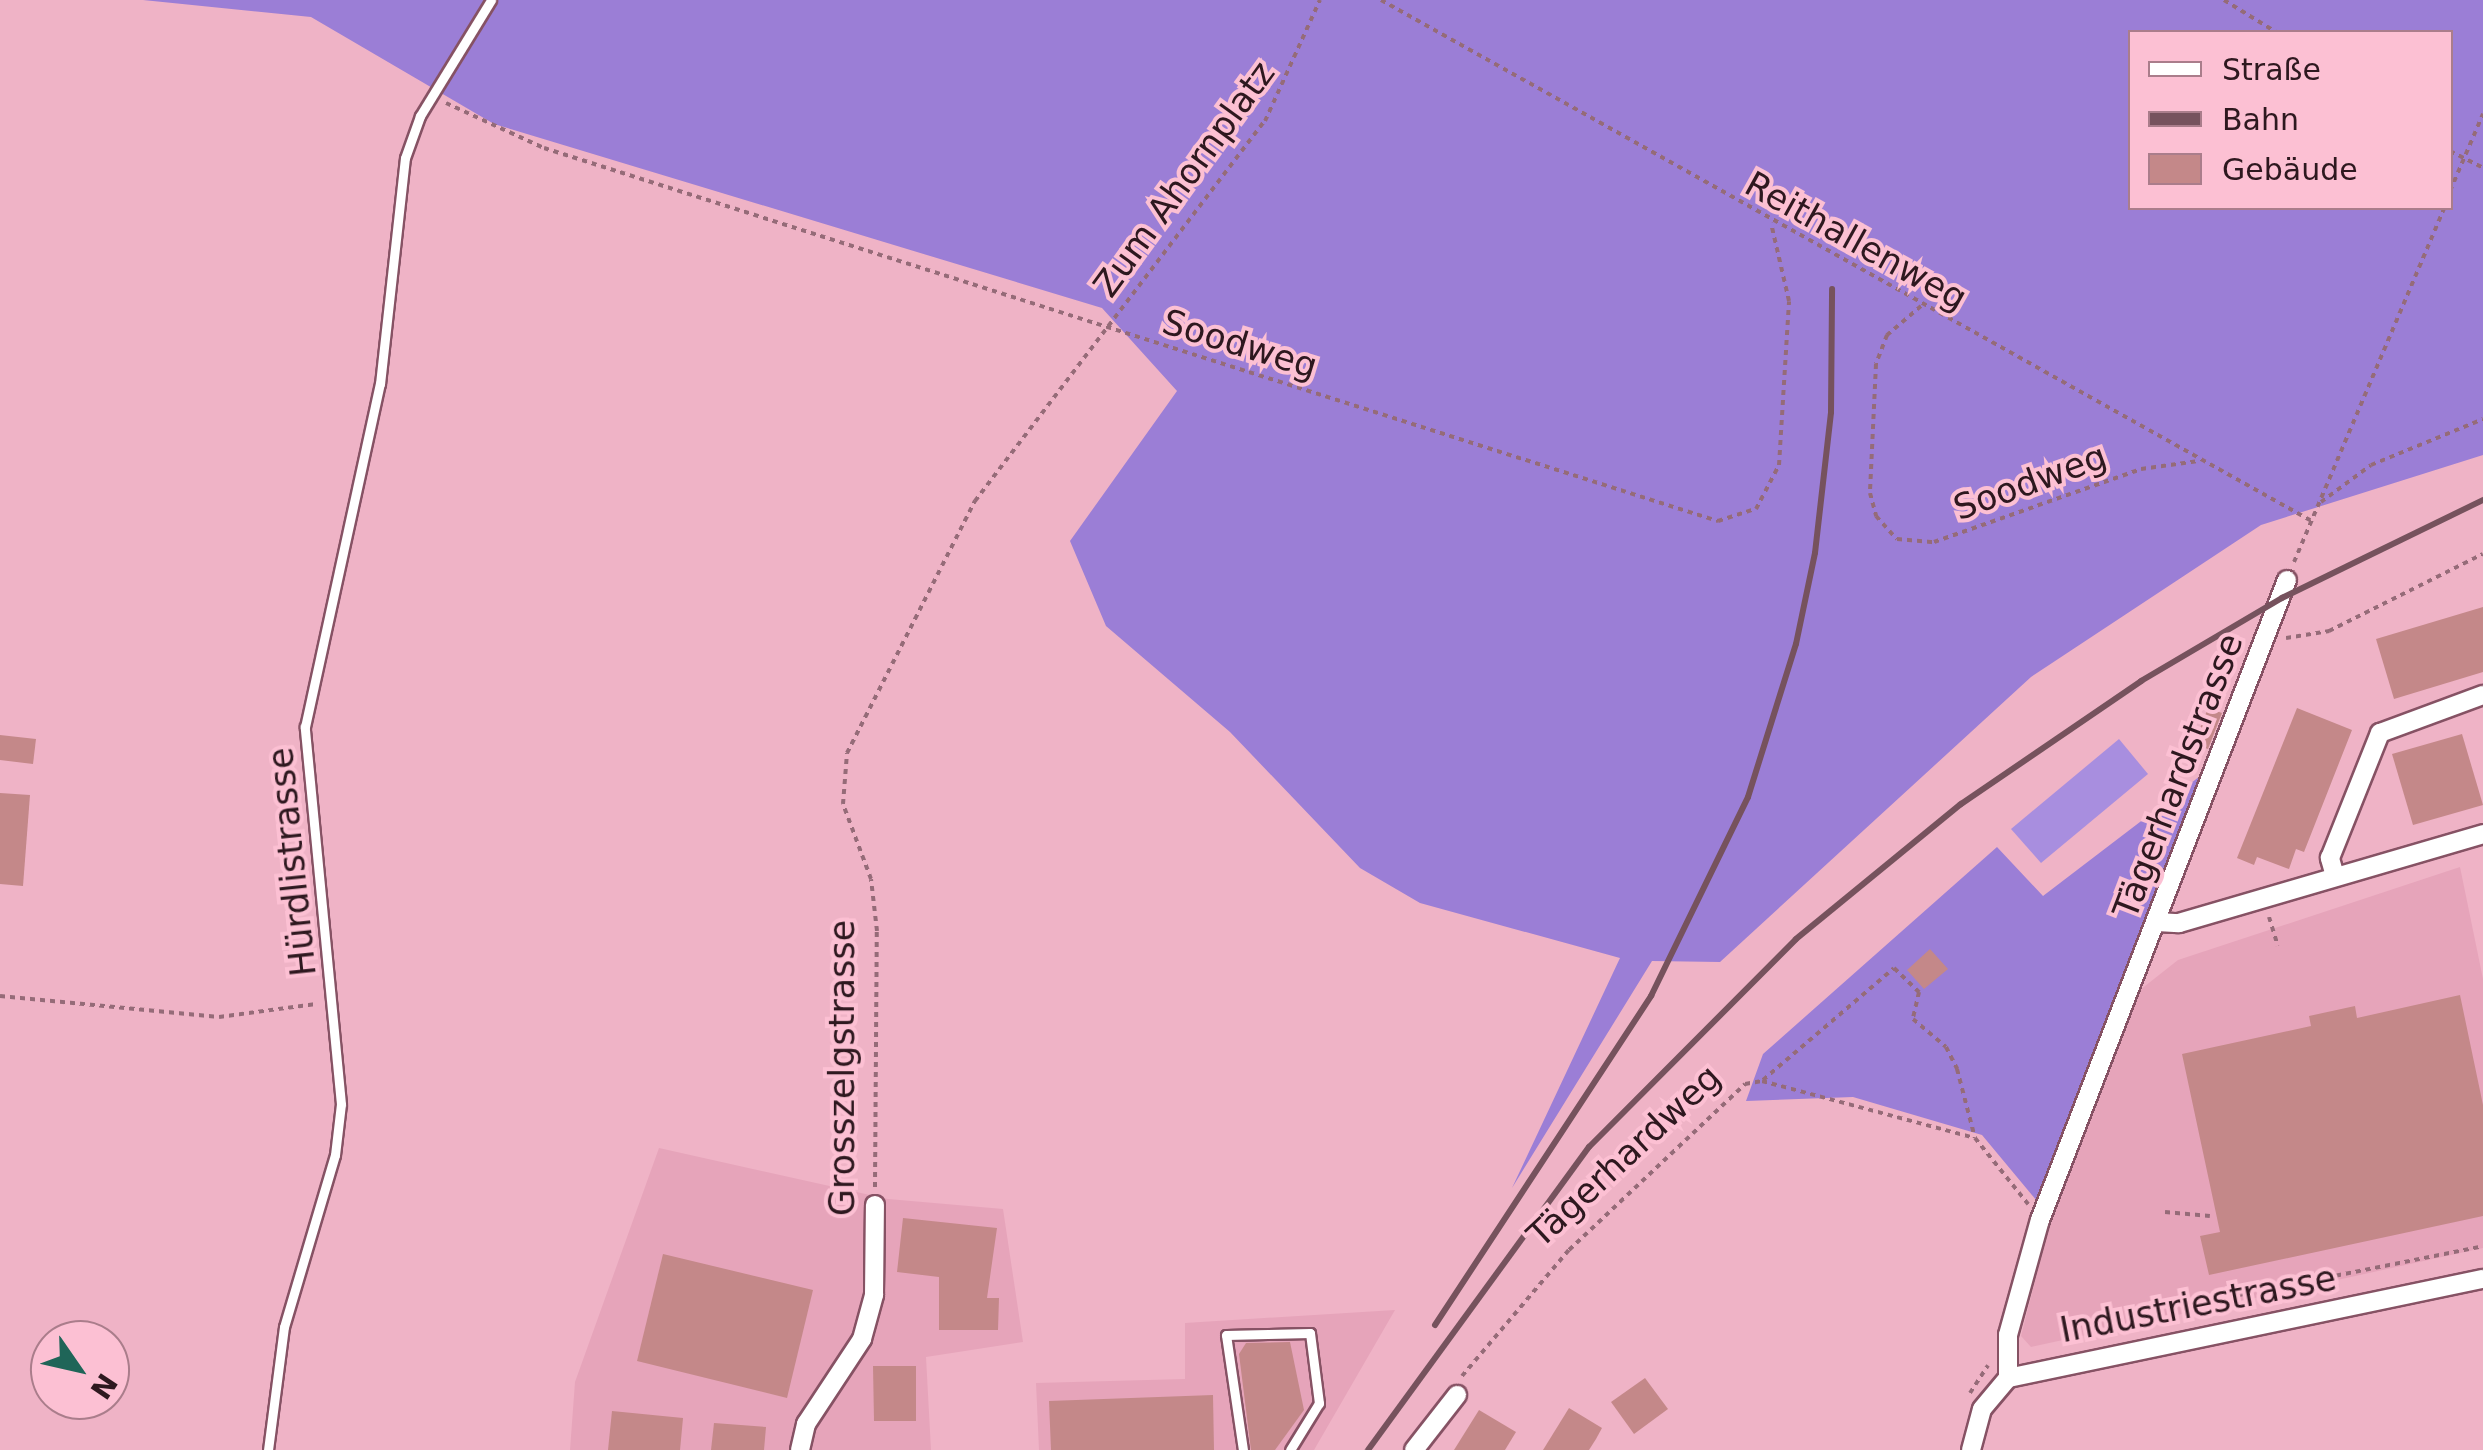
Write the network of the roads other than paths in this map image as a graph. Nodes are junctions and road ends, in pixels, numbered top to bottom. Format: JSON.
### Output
{"nodes":[{"id":1,"x":491,"y":0,"type":"edge"},
{"id":2,"x":2288,"y":580,"type":"road end"},
{"id":3,"x":2483,"y":694,"type":"edge"},
{"id":4,"x":2483,"y":834,"type":"edge"},
{"id":5,"x":2335,"y":876,"type":"junction"},
{"id":6,"x":2157,"y":922,"type":"junction"},
{"id":7,"x":875,"y":1205,"type":"road end"},
{"id":8,"x":2483,"y":1279,"type":"edge"},
{"id":9,"x":2008,"y":1378,"type":"junction"},
{"id":10,"x":1457,"y":1395,"type":"road end"},
{"id":11,"x":268,"y":1450,"type":"edge"},
{"id":12,"x":800,"y":1450,"type":"edge"},
{"id":13,"x":1242,"y":1450,"type":"edge"},
{"id":14,"x":1290,"y":1450,"type":"edge"},
{"id":15,"x":1414,"y":1450,"type":"edge"},
{"id":16,"x":1971,"y":1450,"type":"edge"}],
"edges":[{"from":1,"to":11,"type":"lane","name":"Hürdlistrasse"},
{"from":2,"to":6,"type":"street","name":"Tägerhardstrasse"},
{"from":3,"to":5,"type":"street"},
{"from":4,"to":5,"type":"street"},
{"from":5,"to":6,"type":"street"},
{"from":6,"to":9,"type":"street","name":"Tägerhardstrasse"},
{"from":7,"to":12,"type":"street","name":"Grosszelgstrasse"},
{"from":8,"to":9,"type":"street","name":"Industriestrasse"},
{"from":9,"to":16,"type":"street"},
{"from":10,"to":15,"type":"street"},
{"from":13,"to":14,"type":"lane"}]}
